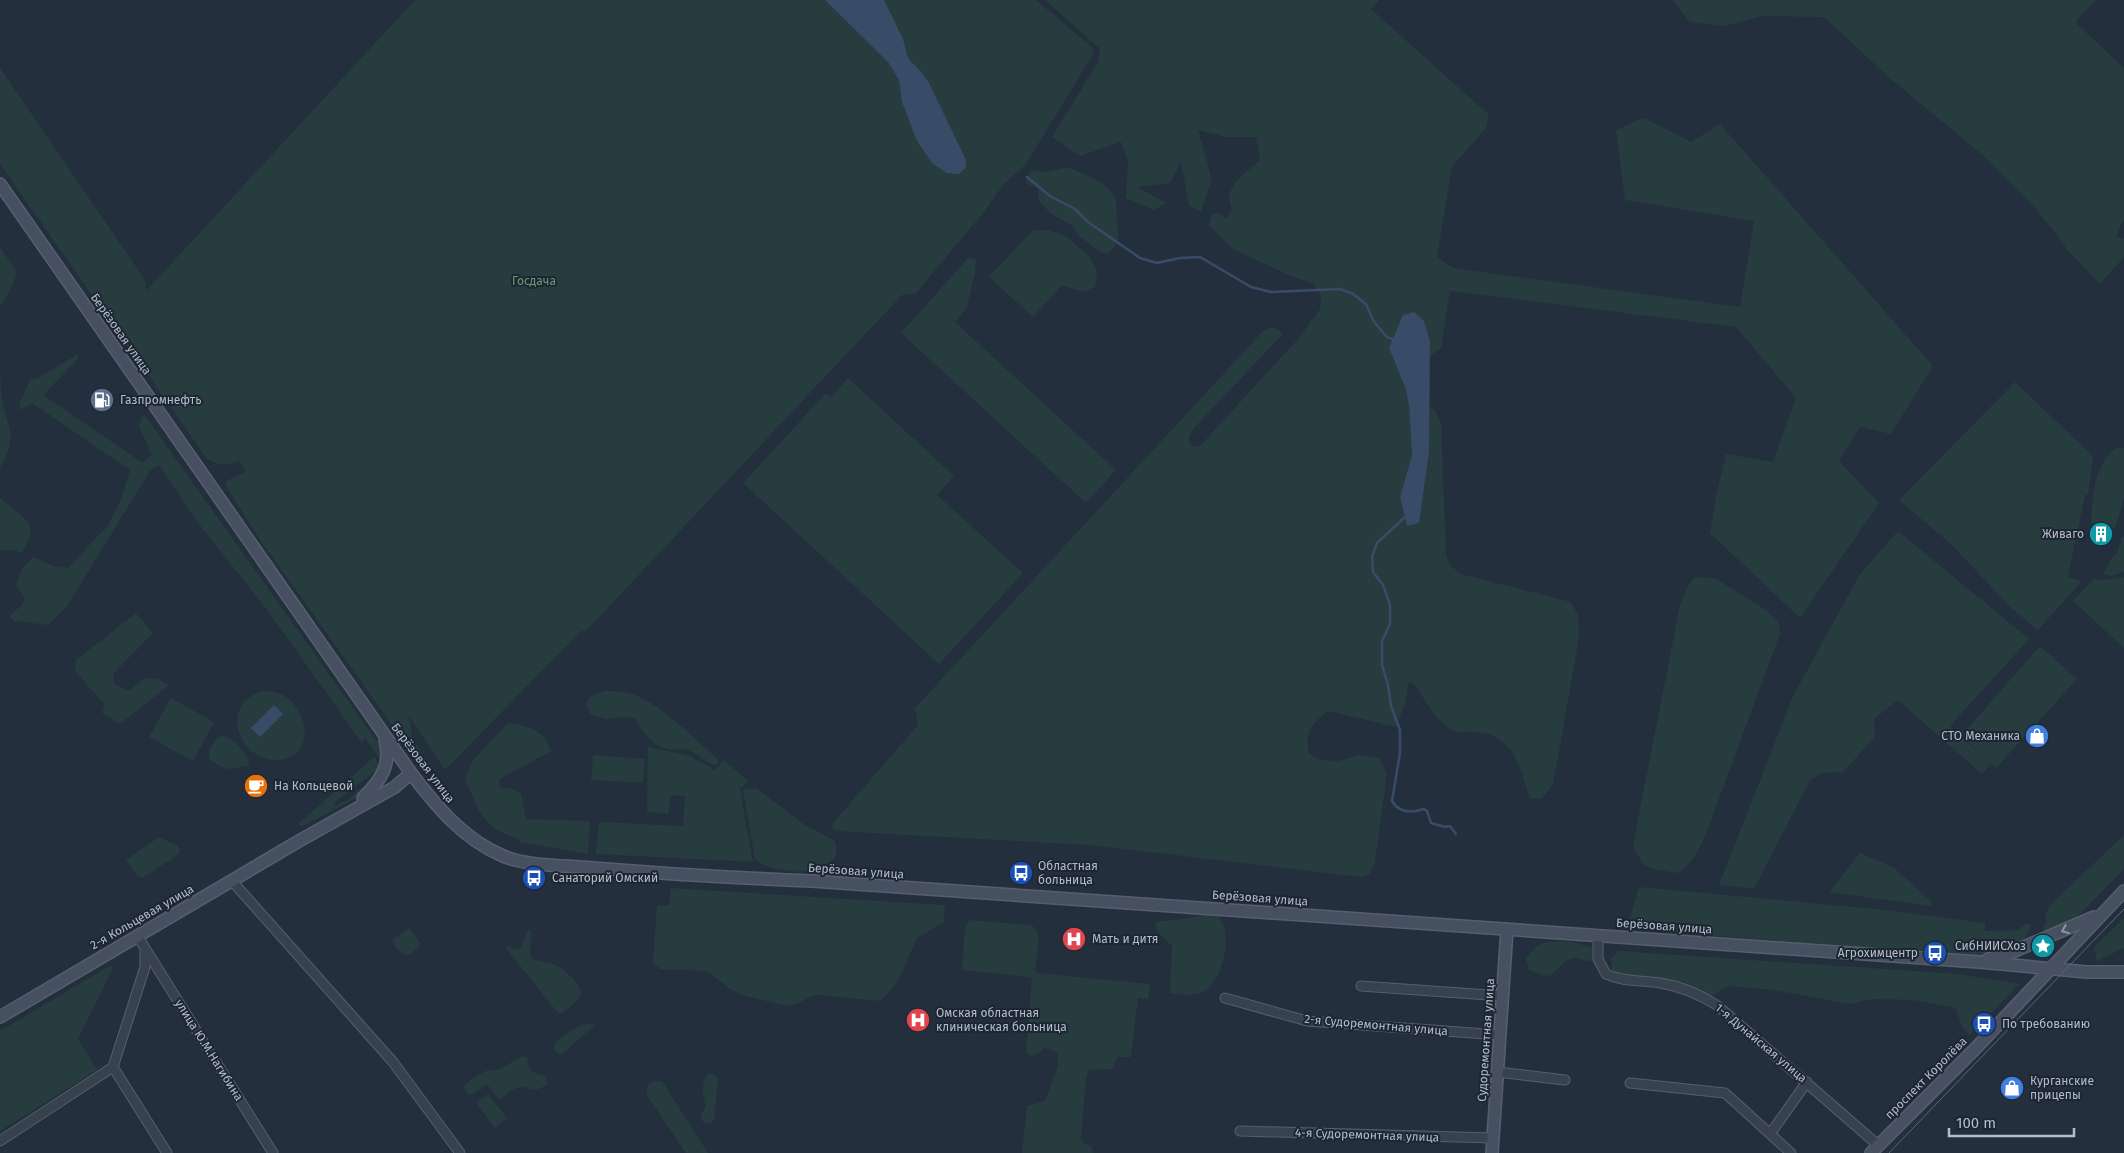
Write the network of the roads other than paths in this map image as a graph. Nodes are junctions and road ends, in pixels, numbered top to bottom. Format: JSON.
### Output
{"nodes":[{"id":1,"x":0,"y":184,"type":"edge"},
{"id":2,"x":383,"y":734,"type":"junction"},
{"id":3,"x":411,"y":773,"type":"junction"},
{"id":4,"x":364,"y":798,"type":"junction"},
{"id":5,"x":299,"y":841,"type":"junction"},
{"id":6,"x":232,"y":881,"type":"junction"},
{"id":7,"x":2124,"y":890,"type":"edge"},
{"id":8,"x":2102,"y":913,"type":"junction"},
{"id":9,"x":1507,"y":929,"type":"junction"},
{"id":10,"x":1598,"y":936,"type":"junction"},
{"id":11,"x":138,"y":937,"type":"junction"},
{"id":12,"x":145,"y":948,"type":"junction"},
{"id":13,"x":1979,"y":962,"type":"junction"},
{"id":14,"x":2050,"y":969,"type":"junction"},
{"id":15,"x":2124,"y":972,"type":"edge"},
{"id":16,"x":1361,"y":986,"type":"dead end"},
{"id":17,"x":1503,"y":996,"type":"junction"},
{"id":18,"x":1225,"y":998,"type":"dead end"},
{"id":19,"x":0,"y":1017,"type":"edge"},
{"id":20,"x":1500,"y":1035,"type":"junction"},
{"id":21,"x":114,"y":1067,"type":"junction"},
{"id":22,"x":1498,"y":1072,"type":"junction"},
{"id":23,"x":1565,"y":1080,"type":"dead end"},
{"id":24,"x":1807,"y":1082,"type":"junction"},
{"id":25,"x":1630,"y":1083,"type":"dead end"},
{"id":26,"x":1240,"y":1131,"type":"dead end"},
{"id":27,"x":1770,"y":1134,"type":"junction"},
{"id":28,"x":1493,"y":1138,"type":"junction"},
{"id":29,"x":0,"y":1141,"type":"edge"},
{"id":30,"x":1875,"y":1149,"type":"edge"},
{"id":31,"x":167,"y":1153,"type":"edge"},
{"id":32,"x":273,"y":1153,"type":"edge"},
{"id":33,"x":460,"y":1153,"type":"edge"},
{"id":34,"x":1492,"y":1153,"type":"edge"},
{"id":35,"x":1791,"y":1153,"type":"edge"}],
"edges":[{"from":1,"to":2,"type":"main road","name":"Берёзовая улица"},
{"from":2,"to":3,"type":"main road","name":"Берёзовая улица"},
{"from":2,"to":4,"type":"main road"},
{"from":3,"to":4,"type":"main road","name":"2-я Кольцевая улица"},
{"from":3,"to":5,"type":"main road","name":"2-я Кольцевая улица"},
{"from":3,"to":9,"type":"main road","name":"Берёзовая улица"},
{"from":4,"to":5,"type":"main road","name":"2-я Кольцевая улица"},
{"from":5,"to":6,"type":"main road","name":"2-я Кольцевая улица"},
{"from":6,"to":11,"type":"main road","name":"2-я Кольцевая улица"},
{"from":6,"to":33,"type":"street"},
{"from":7,"to":8,"type":"main road","name":"проспект Королёва"},
{"from":8,"to":13,"type":"main road","one_way":true},
{"from":8,"to":14,"type":"main road","name":"проспект Королёва"},
{"from":9,"to":10,"type":"main road","name":"Берёзовая улица"},
{"from":9,"to":17,"type":"main road","name":"Судоремонтная улица"},
{"from":10,"to":13,"type":"main road","name":"Берёзовая улица"},
{"from":10,"to":24,"type":"street","name":"1-я Дунайская улица"},
{"from":11,"to":12,"type":"street","name":"улица Ю.М.Нагибина"},
{"from":11,"to":19,"type":"main road","name":"2-я Кольцевая улица"},
{"from":12,"to":21,"type":"street"},
{"from":12,"to":32,"type":"street","name":"улица Ю.М.Нагибина"},
{"from":13,"to":14,"type":"main road","name":"Берёзовая улица"},
{"from":14,"to":15,"type":"main road","name":"Берёзовая улица"},
{"from":14,"to":30,"type":"main road","name":"проспект Королёва"},
{"from":16,"to":17,"type":"street"},
{"from":17,"to":20,"type":"main road","name":"Судоремонтная улица"},
{"from":18,"to":20,"type":"street","name":"2-я Судоремонтная улица"},
{"from":20,"to":22,"type":"main road","name":"Судоремонтная улица"},
{"from":21,"to":29,"type":"street"},
{"from":21,"to":31,"type":"street"},
{"from":22,"to":23,"type":"street"},
{"from":22,"to":28,"type":"main road","name":"Судоремонтная улица"},
{"from":24,"to":27,"type":"street"},
{"from":24,"to":30,"type":"street","name":"1-я Дунайская улица"},
{"from":25,"to":27,"type":"street"},
{"from":26,"to":28,"type":"street","name":"4-я Судоремонтная улица"},
{"from":27,"to":35,"type":"street"},
{"from":28,"to":34,"type":"main road","name":"Судоремонтная улица"}]}
